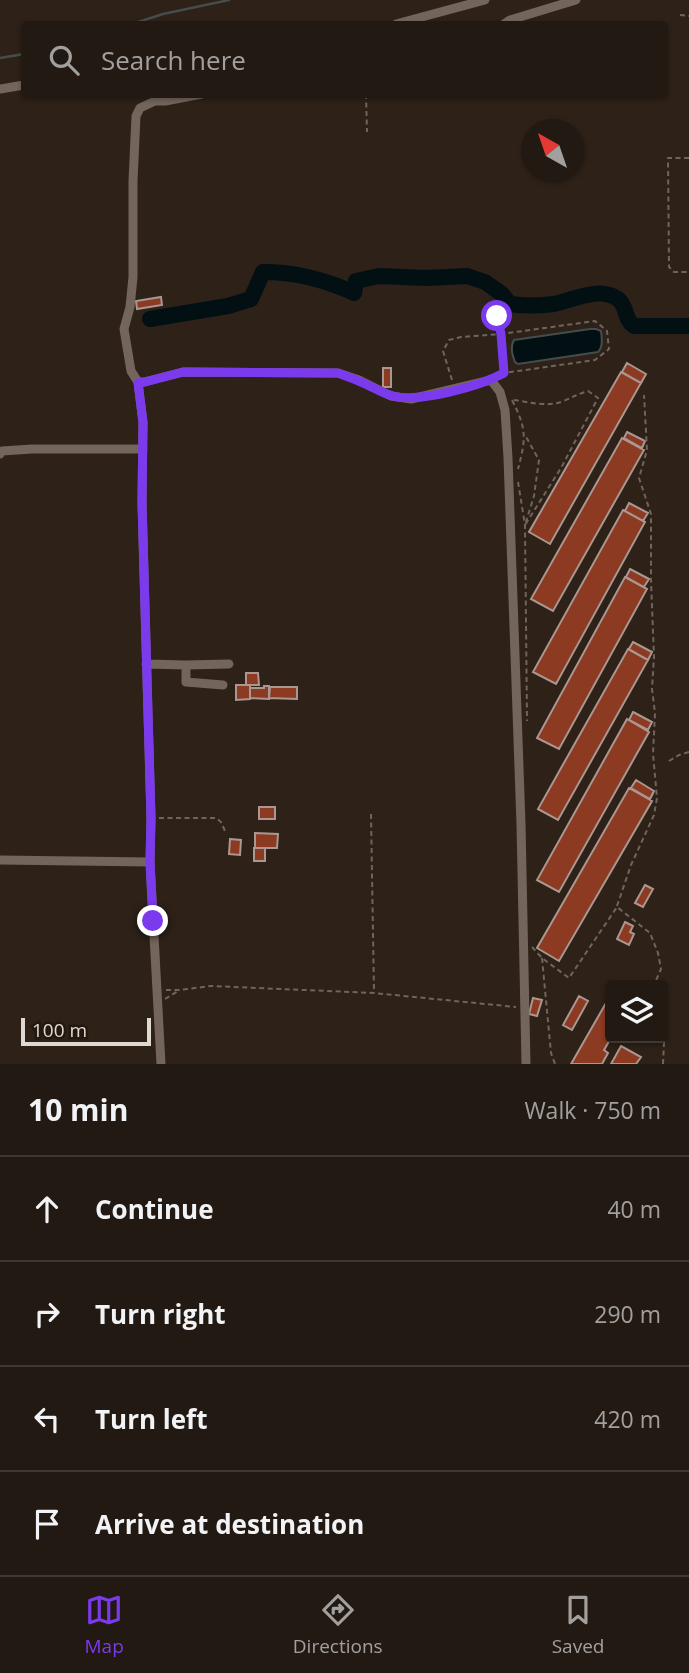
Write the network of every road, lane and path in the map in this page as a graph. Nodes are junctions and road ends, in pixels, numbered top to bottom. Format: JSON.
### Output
{"nodes":[{"id":1,"x":485,"y":0,"type":"edge"},
{"id":2,"x":576,"y":0,"type":"edge"},
{"id":3,"x":680,"y":15,"type":"dead end"},
{"id":4,"x":689,"y":16,"type":"edge"},
{"id":5,"x":407,"y":21,"type":"edge"},
{"id":6,"x":509,"y":21,"type":"edge"},
{"id":7,"x":21,"y":86,"type":"edge"},
{"id":8,"x":0,"y":89,"type":"edge"},
{"id":9,"x":180,"y":98,"type":"edge"},
{"id":10,"x":366,"y":98,"type":"edge"},
{"id":11,"x":367,"y":132,"type":"dead end"},
{"id":12,"x":689,"y":158,"type":"edge"},
{"id":13,"x":689,"y":272,"type":"edge"},
{"id":14,"x":497,"y":316,"type":"dead end"},
{"id":15,"x":501,"y":334,"type":"junction"},
{"id":16,"x":504,"y":373,"type":"junction"},
{"id":17,"x":491,"y":380,"type":"junction"},
{"id":18,"x":138,"y":383,"type":"junction"},
{"id":19,"x":455,"y":390,"type":"junction"},
{"id":20,"x":644,"y":395,"type":"dead end"},
{"id":21,"x":525,"y":435,"type":"junction"},
{"id":22,"x":143,"y":449,"type":"junction"},
{"id":23,"x":0,"y":454,"type":"edge"},
{"id":24,"x":525,"y":525,"type":"junction"},
{"id":25,"x":146,"y":664,"type":"junction"},
{"id":26,"x":229,"y":664,"type":"dead end"},
{"id":27,"x":186,"y":665,"type":"junction"},
{"id":28,"x":223,"y":685,"type":"dead end"},
{"id":29,"x":527,"y":726,"type":"dead end"},
{"id":30,"x":689,"y":752,"type":"edge"},
{"id":31,"x":669,"y":761,"type":"dead end"},
{"id":32,"x":371,"y":814,"type":"dead end"},
{"id":33,"x":151,"y":818,"type":"junction"},
{"id":34,"x":225,"y":831,"type":"dead end"},
{"id":35,"x":0,"y":860,"type":"edge"},
{"id":36,"x":150,"y":862,"type":"junction"},
{"id":37,"x":617,"y":907,"type":"junction"},
{"id":38,"x":532,"y":947,"type":"dead end"},
{"id":39,"x":542,"y":958,"type":"junction"},
{"id":40,"x":656,"y":980,"type":"edge"},
{"id":41,"x":157,"y":989,"type":"junction"},
{"id":42,"x":179,"y":990,"type":"junction"},
{"id":43,"x":374,"y":993,"type":"junction"},
{"id":44,"x":158,"y":1007,"type":"junction"},
{"id":45,"x":524,"y":1008,"type":"junction"},
{"id":46,"x":664,"y":1043,"type":"edge"},
{"id":47,"x":161,"y":1064,"type":"edge"},
{"id":48,"x":526,"y":1064,"type":"edge"},
{"id":49,"x":555,"y":1064,"type":"edge"},
{"id":50,"x":663,"y":1064,"type":"edge"}],
"edges":[{"from":1,"to":5,"type":"street"},
{"from":2,"to":6,"type":"street"},
{"from":3,"to":4,"type":"path"},
{"from":7,"to":8,"type":"street"},
{"from":9,"to":18,"type":"street"},
{"from":10,"to":11,"type":"path"},
{"from":12,"to":13,"type":"path"},
{"from":14,"to":15,"type":"path"},
{"from":15,"to":16,"type":"path"},
{"from":15,"to":16,"type":"path"},
{"from":15,"to":19,"type":"path"},
{"from":16,"to":17,"type":"path"},
{"from":17,"to":19,"type":"street"},
{"from":17,"to":45,"type":"street"},
{"from":18,"to":19,"type":"street"},
{"from":18,"to":22,"type":"street"},
{"from":20,"to":37,"type":"path"},
{"from":21,"to":24,"type":"path"},
{"from":21,"to":24,"type":"path"},
{"from":21,"to":24,"type":"path"},
{"from":22,"to":23,"type":"street"},
{"from":22,"to":25,"type":"street"},
{"from":24,"to":29,"type":"path"},
{"from":25,"to":27,"type":"street"},
{"from":25,"to":33,"type":"street"},
{"from":26,"to":27,"type":"street"},
{"from":27,"to":28,"type":"street"},
{"from":30,"to":31,"type":"path"},
{"from":32,"to":43,"type":"path"},
{"from":33,"to":34,"type":"path"},
{"from":33,"to":36,"type":"street"},
{"from":35,"to":36,"type":"street"},
{"from":36,"to":41,"type":"street"},
{"from":37,"to":39,"type":"path"},
{"from":37,"to":40,"type":"path"},
{"from":38,"to":39,"type":"path"},
{"from":39,"to":49,"type":"path"},
{"from":41,"to":42,"type":"path"},
{"from":41,"to":44,"type":"street"},
{"from":42,"to":43,"type":"path"},
{"from":42,"to":44,"type":"path"},
{"from":43,"to":45,"type":"path"},
{"from":44,"to":47,"type":"street"},
{"from":45,"to":48,"type":"street"},
{"from":46,"to":50,"type":"path"}]}
